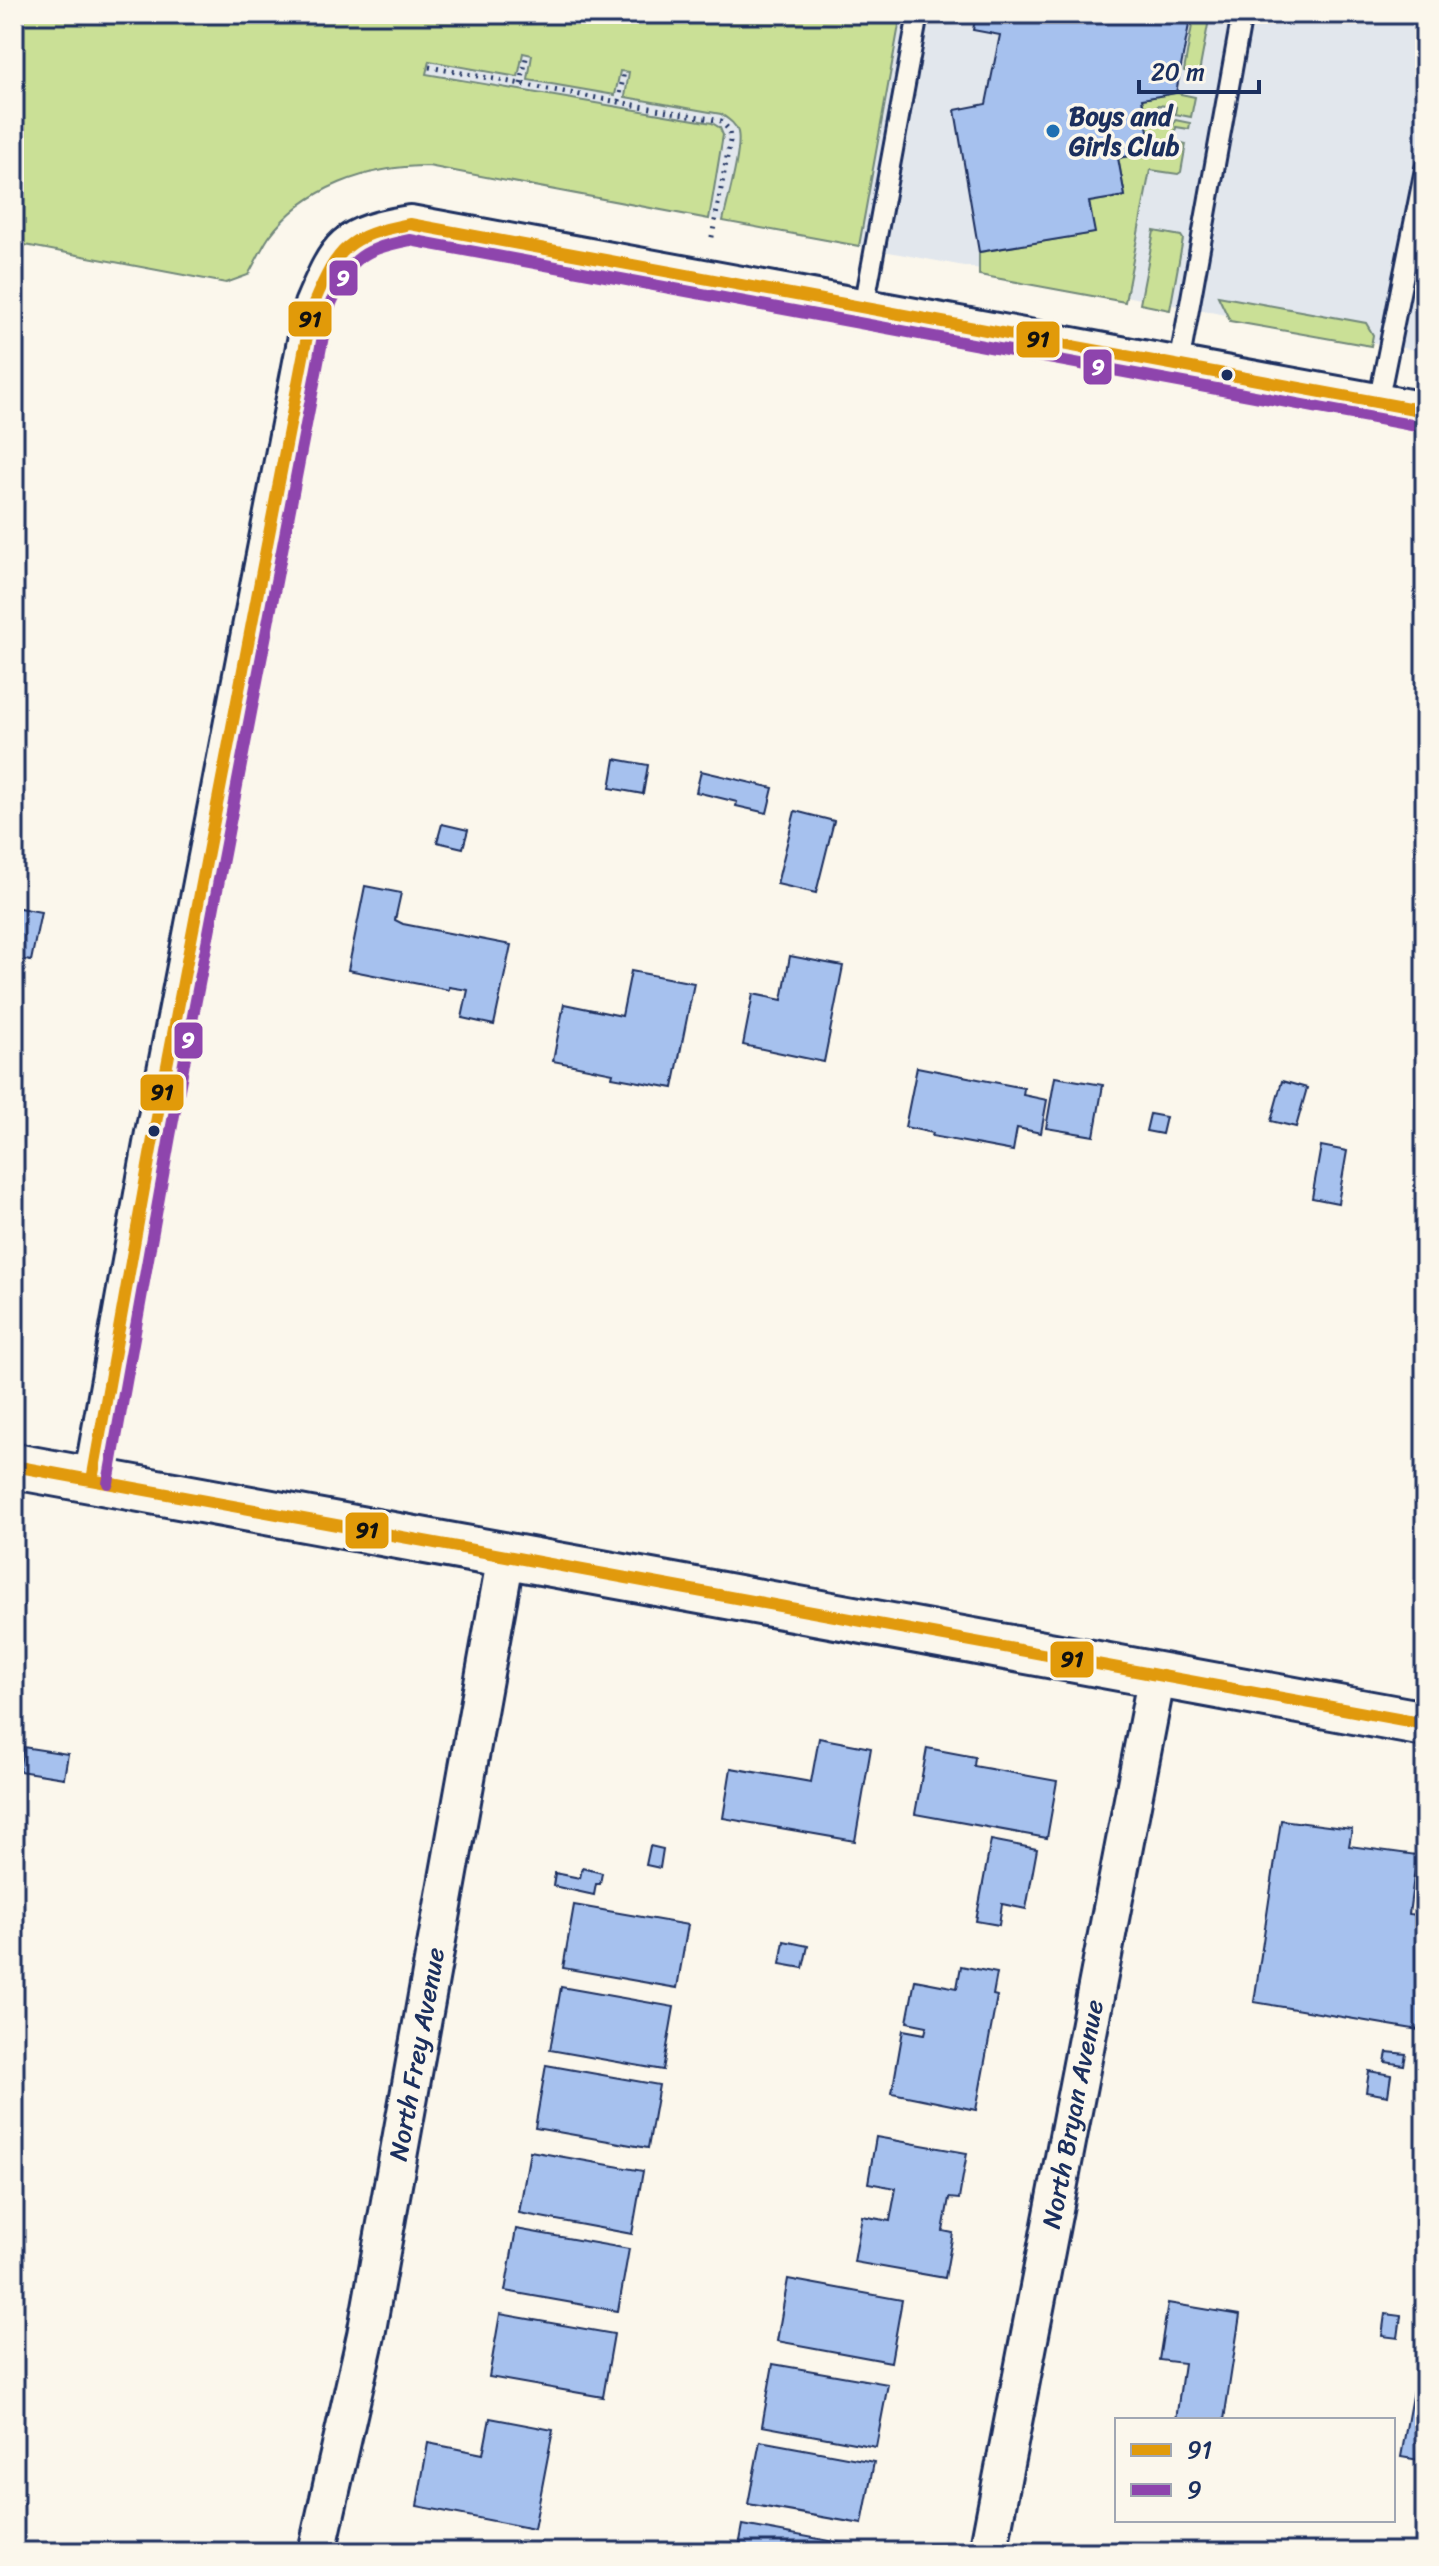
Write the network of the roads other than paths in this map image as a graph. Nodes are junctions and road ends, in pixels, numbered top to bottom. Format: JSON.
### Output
{"nodes":[{"id":1,"x":918,"y":14,"type":"edge"},
{"id":2,"x":1242,"y":14,"type":"edge"},
{"id":3,"x":1425,"y":169,"type":"edge"},
{"id":4,"x":864,"y":307,"type":"junction"},
{"id":5,"x":1179,"y":365,"type":"junction"},
{"id":6,"x":1378,"y":403,"type":"junction"},
{"id":7,"x":1425,"y":411,"type":"edge"},
{"id":8,"x":14,"y":1466,"type":"edge"},
{"id":9,"x":92,"y":1480,"type":"junction"},
{"id":10,"x":506,"y":1556,"type":"junction"},
{"id":11,"x":1157,"y":1675,"type":"junction"},
{"id":12,"x":1425,"y":1724,"type":"edge"},
{"id":13,"x":317,"y":2552,"type":"edge"},
{"id":14,"x":988,"y":2552,"type":"edge"}],
"edges":[{"from":1,"to":4,"type":"lane"},
{"from":2,"to":5,"type":"lane"},
{"from":3,"to":6,"type":"lane"},
{"from":4,"to":5,"type":"street"},
{"from":4,"to":9,"type":"street"},
{"from":5,"to":6,"type":"street"},
{"from":6,"to":7,"type":"street"},
{"from":8,"to":9,"type":"street"},
{"from":9,"to":10,"type":"street"},
{"from":10,"to":11,"type":"street"},
{"from":10,"to":13,"type":"street","name":"North Frey Avenue"},
{"from":11,"to":12,"type":"street"},
{"from":11,"to":14,"type":"street","name":"North Bryan Avenue"}]}
